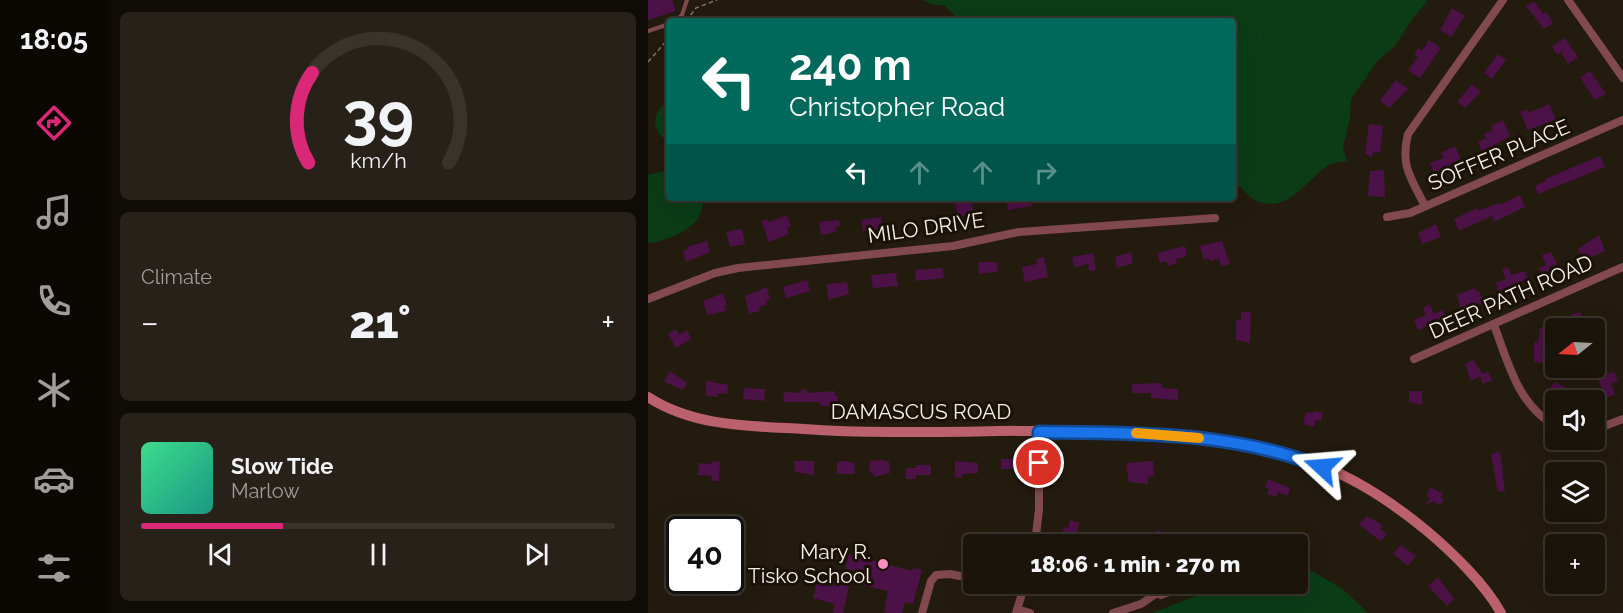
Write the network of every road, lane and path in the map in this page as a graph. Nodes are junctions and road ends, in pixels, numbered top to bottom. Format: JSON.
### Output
{"nodes":[{"id":1,"x":687,"y":0,"type":"edge"},
{"id":2,"x":717,"y":0,"type":"edge"},
{"id":3,"x":1503,"y":0,"type":"edge"},
{"id":4,"x":1568,"y":0,"type":"edge"},
{"id":5,"x":678,"y":18,"type":"edge"},
{"id":6,"x":688,"y":18,"type":"edge"},
{"id":7,"x":666,"y":25,"type":"edge"},
{"id":8,"x":648,"y":31,"type":"edge"},
{"id":9,"x":666,"y":41,"type":"edge"},
{"id":10,"x":648,"y":62,"type":"edge"},
{"id":11,"x":1623,"y":78,"type":"edge"},
{"id":12,"x":1623,"y":120,"type":"edge"},
{"id":13,"x":1425,"y":206,"type":"junction"},
{"id":14,"x":1387,"y":217,"type":"dead end"},
{"id":15,"x":1215,"y":218,"type":"dead end"},
{"id":16,"x":1623,"y":267,"type":"edge"},
{"id":17,"x":648,"y":299,"type":"edge"},
{"id":18,"x":1494,"y":325,"type":"junction"},
{"id":19,"x":1413,"y":359,"type":"dead end"},
{"id":20,"x":648,"y":397,"type":"edge"},
{"id":21,"x":1623,"y":419,"type":"edge"},
{"id":22,"x":1545,"y":420,"type":"edge"},
{"id":23,"x":1605,"y":426,"type":"edge"},
{"id":24,"x":1039,"y":432,"type":"junction"},
{"id":25,"x":1036,"y":534,"type":"edge"},
{"id":26,"x":963,"y":577,"type":"edge"},
{"id":27,"x":1022,"y":594,"type":"edge"},
{"id":28,"x":1156,"y":594,"type":"edge"},
{"id":29,"x":1017,"y":611,"type":"edge"},
{"id":30,"x":922,"y":613,"type":"edge"},
{"id":31,"x":1029,"y":613,"type":"edge"},
{"id":32,"x":1113,"y":613,"type":"edge"},
{"id":33,"x":1501,"y":613,"type":"edge"}],
"edges":[{"from":1,"to":5,"type":"lane"},
{"from":2,"to":6,"type":"path"},
{"from":3,"to":13,"type":"street"},
{"from":4,"to":11,"type":"street"},
{"from":7,"to":8,"type":"lane"},
{"from":9,"to":10,"type":"path"},
{"from":12,"to":13,"type":"street","name":"SOFFER PLACE"},
{"from":13,"to":14,"type":"street","name":"SOFFER PLACE"},
{"from":15,"to":17,"type":"street","name":"MILO DRIVE"},
{"from":16,"to":18,"type":"street","name":"DEER PATH ROAD"},
{"from":18,"to":19,"type":"street","name":"DEER PATH ROAD"},
{"from":18,"to":22,"type":"street"},
{"from":20,"to":24,"type":"street","name":"DAMASCUS ROAD"},
{"from":21,"to":23,"type":"street"},
{"from":24,"to":25,"type":"street"},
{"from":24,"to":33,"type":"street","name":"DAMASCUS ROAD"},
{"from":26,"to":30,"type":"street"},
{"from":27,"to":29,"type":"street"},
{"from":28,"to":32,"type":"street"},
{"from":29,"to":31,"type":"street"}]}
